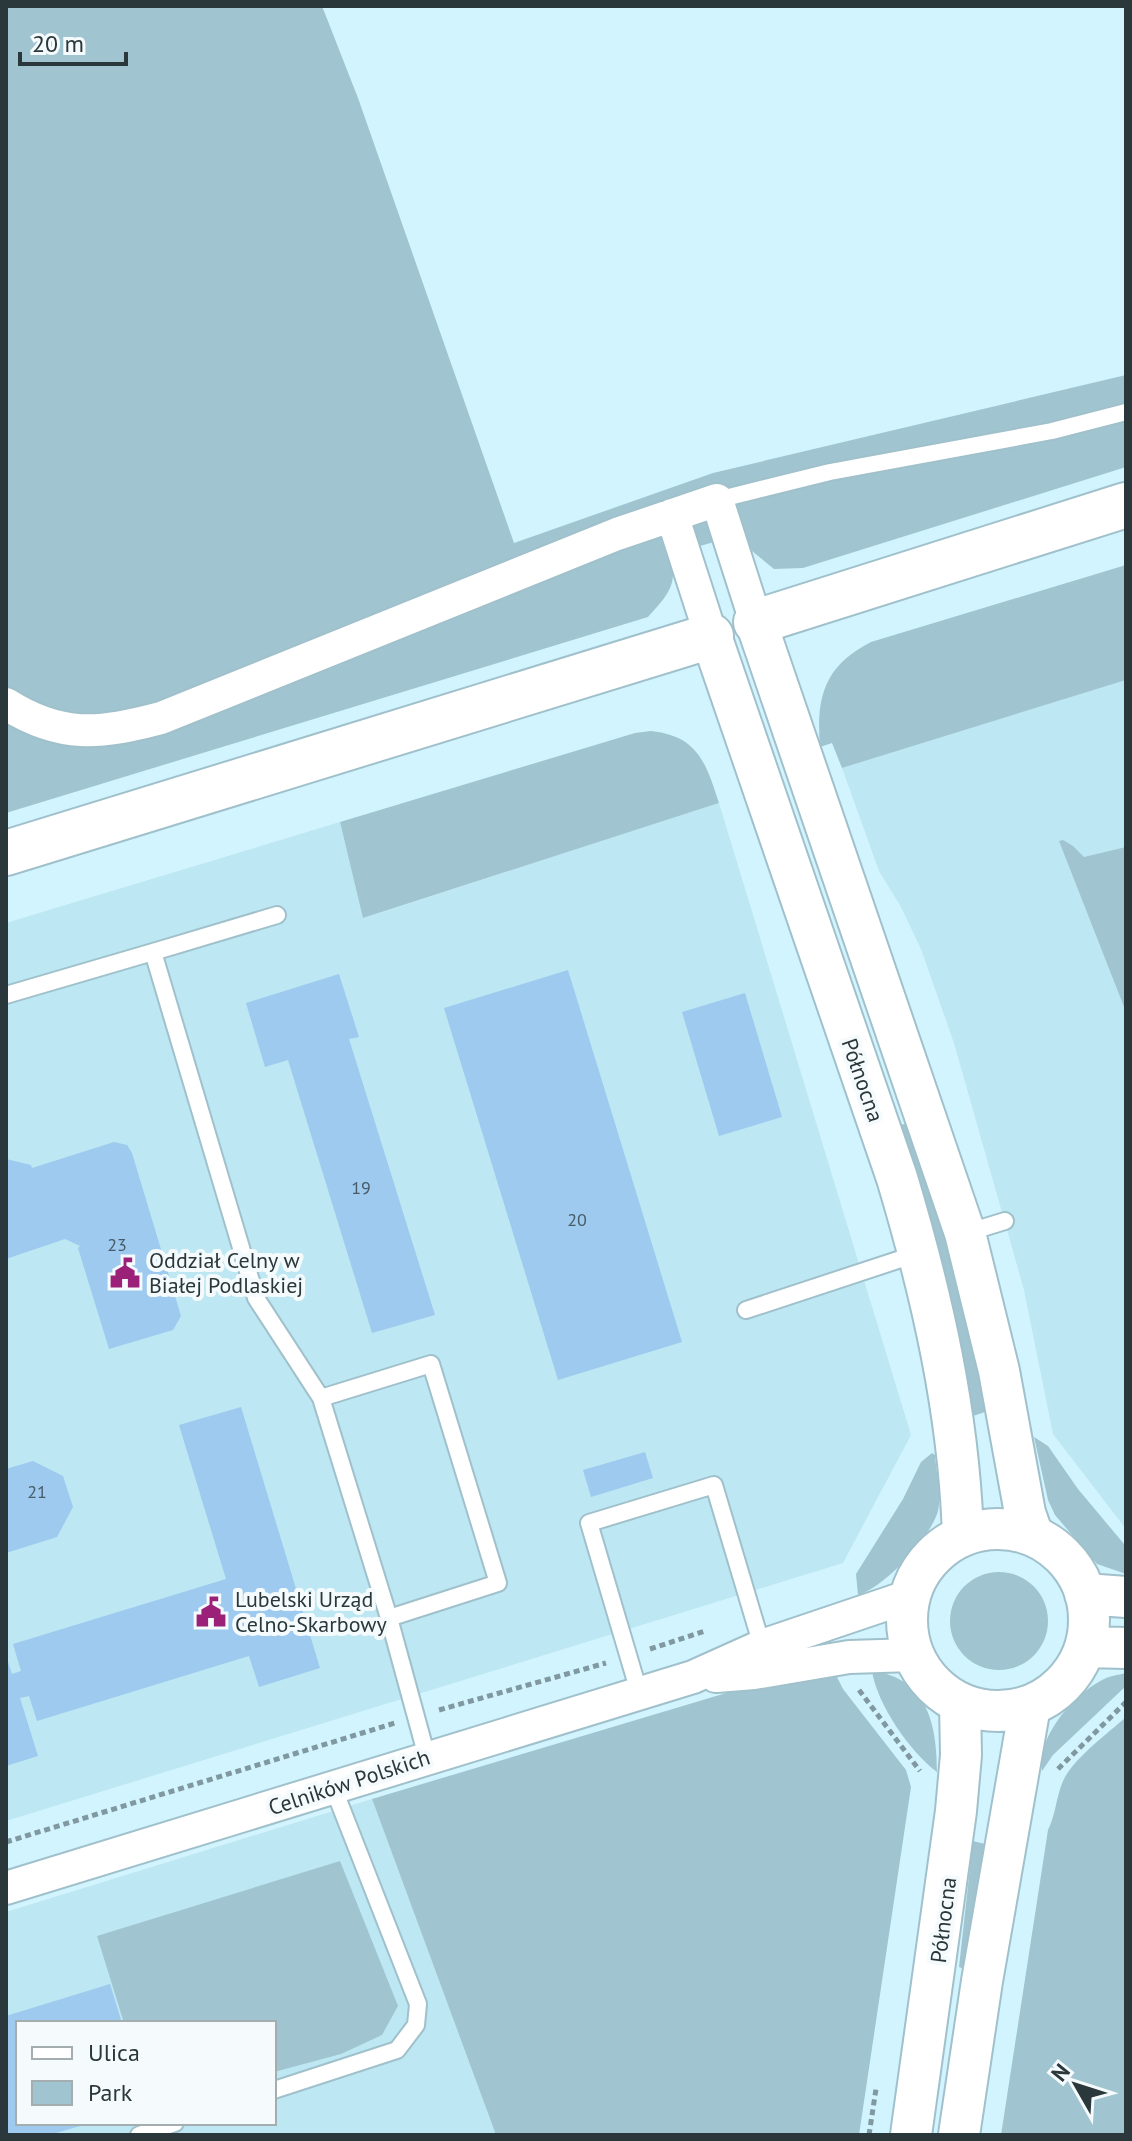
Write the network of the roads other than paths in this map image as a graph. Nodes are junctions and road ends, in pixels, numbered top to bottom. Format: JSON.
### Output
{"nodes":[{"id":1,"x":1126,"y":412,"type":"edge"},
{"id":2,"x":717,"y":500,"type":"junction"},
{"id":3,"x":1126,"y":505,"type":"edge"},
{"id":4,"x":672,"y":515,"type":"junction"},
{"id":5,"x":756,"y":622,"type":"junction"},
{"id":6,"x":711,"y":636,"type":"junction"},
{"id":7,"x":6,"y":704,"type":"edge"},
{"id":8,"x":6,"y":853,"type":"edge"},
{"id":9,"x":277,"y":915,"type":"dead end"},
{"id":10,"x":153,"y":952,"type":"junction"},
{"id":11,"x":6,"y":995,"type":"edge"},
{"id":12,"x":1005,"y":1221,"type":"dead end"},
{"id":13,"x":965,"y":1233,"type":"junction"},
{"id":14,"x":919,"y":1253,"type":"junction"},
{"id":15,"x":746,"y":1310,"type":"dead end"},
{"id":16,"x":321,"y":1398,"type":"junction"},
{"id":17,"x":963,"y":1536,"type":"junction"},
{"id":18,"x":1033,"y":1536,"type":"junction"},
{"id":19,"x":1085,"y":1594,"type":"junction"},
{"id":20,"x":910,"y":1596,"type":"junction"},
{"id":21,"x":1126,"y":1597,"type":"edge"},
{"id":22,"x":389,"y":1618,"type":"junction"},
{"id":23,"x":762,"y":1646,"type":"junction"},
{"id":24,"x":1085,"y":1647,"type":"junction"},
{"id":25,"x":1126,"y":1648,"type":"edge"},
{"id":26,"x":913,"y":1655,"type":"junction"},
{"id":27,"x":693,"y":1677,"type":"junction"},
{"id":28,"x":639,"y":1692,"type":"junction"},
{"id":29,"x":960,"y":1703,"type":"junction"},
{"id":30,"x":1030,"y":1706,"type":"junction"},
{"id":31,"x":427,"y":1757,"type":"junction"},
{"id":32,"x":333,"y":1787,"type":"junction"},
{"id":33,"x":6,"y":1888,"type":"edge"},
{"id":34,"x":276,"y":2089,"type":"edge"},
{"id":35,"x":169,"y":2125,"type":"edge"},
{"id":36,"x":139,"y":2135,"type":"edge"},
{"id":37,"x":911,"y":2135,"type":"edge"},
{"id":38,"x":959,"y":2135,"type":"edge"}],
"edges":[{"from":1,"to":2,"type":"lane"},
{"from":2,"to":4,"type":"street"},
{"from":2,"to":5,"type":"street"},
{"from":3,"to":5,"type":"highway"},
{"from":4,"to":6,"type":"street"},
{"from":4,"to":7,"type":"street"},
{"from":5,"to":13,"type":"street"},
{"from":6,"to":8,"type":"highway"},
{"from":6,"to":14,"type":"street","name":"Północna"},
{"from":9,"to":10,"type":"lane"},
{"from":10,"to":11,"type":"lane"},
{"from":10,"to":16,"type":"lane"},
{"from":12,"to":13,"type":"lane"},
{"from":13,"to":18,"type":"street"},
{"from":14,"to":15,"type":"lane"},
{"from":14,"to":17,"type":"street","name":"Północna"},
{"from":16,"to":22,"type":"lane"},
{"from":16,"to":22,"type":"lane"},
{"from":17,"to":18,"type":"street"},
{"from":17,"to":20,"type":"street"},
{"from":18,"to":19,"type":"street"},
{"from":19,"to":21,"type":"street"},
{"from":19,"to":24,"type":"street"},
{"from":20,"to":23,"type":"street","name":"Celników Polskich"},
{"from":20,"to":26,"type":"street"},
{"from":22,"to":31,"type":"lane"},
{"from":23,"to":27,"type":"street","name":"Celników Polskich"},
{"from":23,"to":28,"type":"lane"},
{"from":24,"to":25,"type":"street"},
{"from":24,"to":30,"type":"street"},
{"from":26,"to":27,"type":"street","name":"Celników Polskich"},
{"from":26,"to":29,"type":"street"},
{"from":27,"to":28,"type":"street","name":"Celników Polskich"},
{"from":28,"to":31,"type":"street","name":"Celników Polskich"},
{"from":29,"to":30,"type":"street"},
{"from":29,"to":37,"type":"street","name":"Północna"},
{"from":30,"to":38,"type":"street"},
{"from":31,"to":32,"type":"street","name":"Celników Polskich"},
{"from":32,"to":33,"type":"street","name":"Celników Polskich"},
{"from":32,"to":34,"type":"lane"},
{"from":35,"to":36,"type":"lane"}]}
